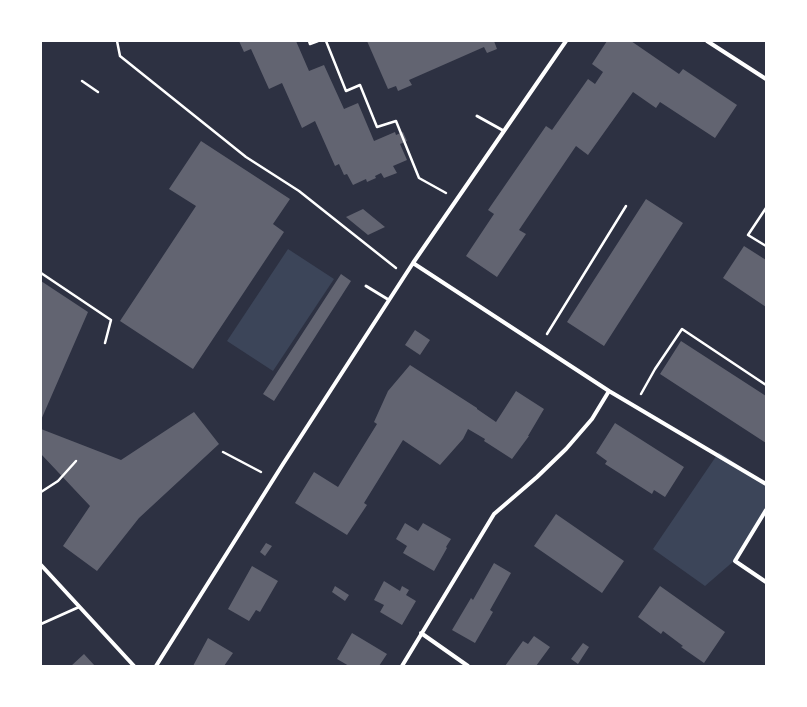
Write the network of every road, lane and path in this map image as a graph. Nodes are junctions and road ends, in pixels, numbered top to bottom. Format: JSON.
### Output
{"nodes":[{"id":1,"x":117,"y":41,"type":"edge"},
{"id":2,"x":309,"y":41,"type":"edge"},
{"id":3,"x":318,"y":41,"type":"edge"},
{"id":4,"x":326,"y":41,"type":"edge"},
{"id":5,"x":566,"y":41,"type":"edge"},
{"id":6,"x":707,"y":41,"type":"edge"},
{"id":7,"x":766,"y":79,"type":"edge"},
{"id":8,"x":82,"y":81,"type":"dead end"},
{"id":9,"x":98,"y":92,"type":"dead end"},
{"id":10,"x":477,"y":116,"type":"dead end"},
{"id":11,"x":504,"y":131,"type":"junction"},
{"id":12,"x":456,"y":200,"type":"junction"},
{"id":13,"x":626,"y":206,"type":"dead end"},
{"id":14,"x":766,"y":208,"type":"edge"},
{"id":15,"x":766,"y":246,"type":"edge"},
{"id":16,"x":413,"y":262,"type":"junction"},
{"id":17,"x":41,"y":273,"type":"edge"},
{"id":18,"x":405,"y":275,"type":"junction"},
{"id":19,"x":366,"y":286,"type":"dead end"},
{"id":20,"x":389,"y":300,"type":"junction"},
{"id":21,"x":105,"y":343,"type":"dead end"},
{"id":22,"x":540,"y":345,"type":"junction"},
{"id":23,"x":649,"y":379,"type":"dead end"},
{"id":24,"x":766,"y":385,"type":"edge"},
{"id":25,"x":609,"y":391,"type":"junction"},
{"id":26,"x":223,"y":452,"type":"dead end"},
{"id":27,"x":76,"y":461,"type":"dead end"},
{"id":28,"x":274,"y":479,"type":"junction"},
{"id":29,"x":766,"y":484,"type":"edge"},
{"id":30,"x":41,"y":492,"type":"edge"},
{"id":31,"x":766,"y":510,"type":"edge"},
{"id":32,"x":41,"y":566,"type":"edge"},
{"id":33,"x":766,"y":582,"type":"edge"},
{"id":34,"x":79,"y":607,"type":"junction"},
{"id":35,"x":41,"y":624,"type":"edge"},
{"id":36,"x":421,"y":633,"type":"junction"},
{"id":37,"x":134,"y":666,"type":"edge"},
{"id":38,"x":156,"y":666,"type":"edge"},
{"id":39,"x":402,"y":666,"type":"edge"},
{"id":40,"x":468,"y":666,"type":"edge"}],
"edges":[{"from":1,"to":18,"type":"path"},
{"from":2,"to":3,"type":"path"},
{"from":4,"to":12,"type":"path"},
{"from":5,"to":11,"type":"street"},
{"from":6,"to":7,"type":"street"},
{"from":8,"to":9,"type":"path"},
{"from":10,"to":11,"type":"lane"},
{"from":11,"to":12,"type":"street"},
{"from":12,"to":16,"type":"street"},
{"from":13,"to":22,"type":"path"},
{"from":14,"to":15,"type":"path"},
{"from":16,"to":18,"type":"street"},
{"from":16,"to":22,"type":"street"},
{"from":17,"to":21,"type":"path"},
{"from":18,"to":20,"type":"street"},
{"from":19,"to":20,"type":"lane"},
{"from":20,"to":28,"type":"street"},
{"from":22,"to":25,"type":"street"},
{"from":23,"to":24,"type":"path"},
{"from":25,"to":29,"type":"street"},
{"from":25,"to":36,"type":"street"},
{"from":26,"to":28,"type":"path"},
{"from":27,"to":30,"type":"path"},
{"from":28,"to":38,"type":"street"},
{"from":31,"to":33,"type":"street"},
{"from":32,"to":34,"type":"street"},
{"from":34,"to":35,"type":"lane"},
{"from":34,"to":37,"type":"street"},
{"from":36,"to":39,"type":"street"},
{"from":36,"to":40,"type":"street"}]}
